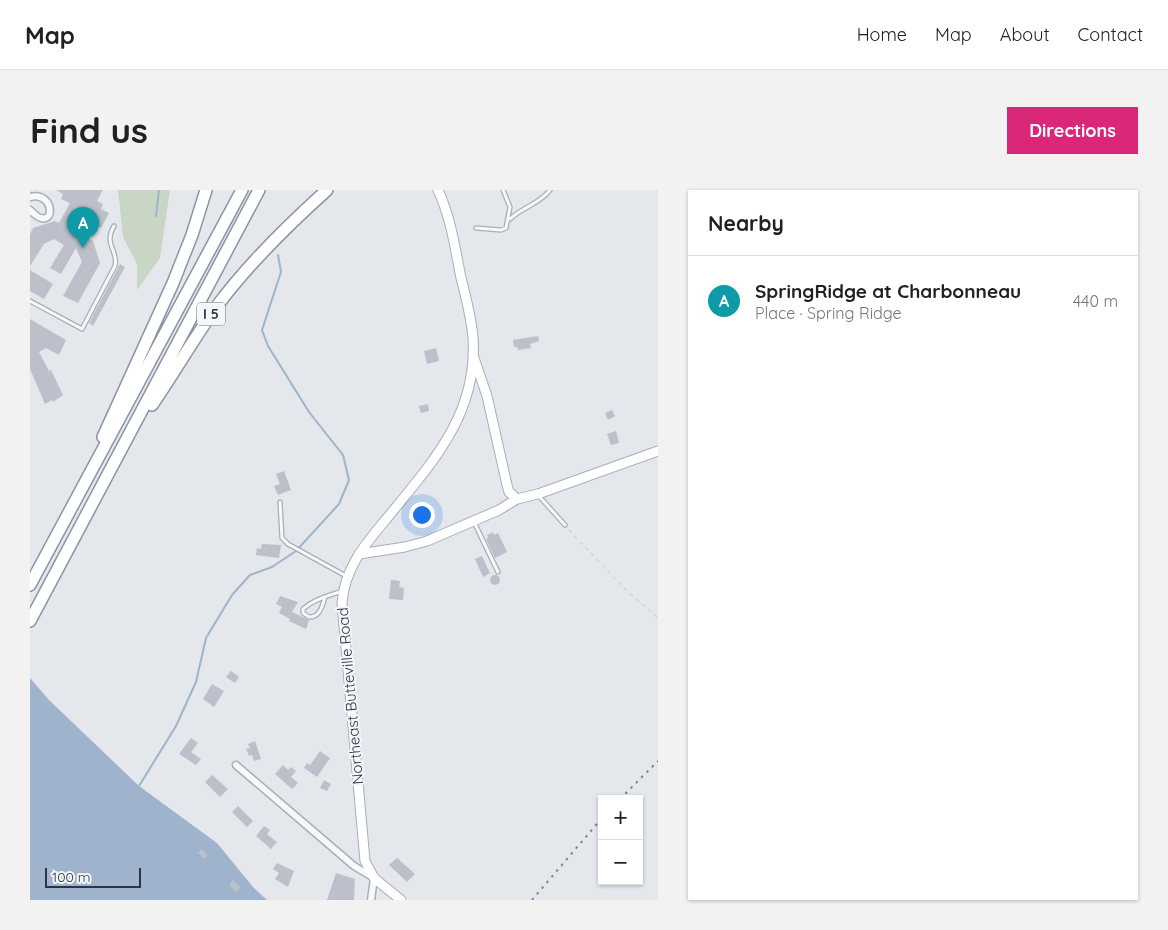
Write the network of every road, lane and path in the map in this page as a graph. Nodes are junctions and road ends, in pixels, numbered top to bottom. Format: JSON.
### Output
{"nodes":[{"id":1,"x":206,"y":190,"type":"edge"},
{"id":2,"x":242,"y":190,"type":"edge"},
{"id":3,"x":259,"y":190,"type":"edge"},
{"id":4,"x":327,"y":190,"type":"edge"},
{"id":5,"x":438,"y":190,"type":"edge"},
{"id":6,"x":503,"y":190,"type":"edge"},
{"id":7,"x":550,"y":190,"type":"edge"},
{"id":8,"x":30,"y":197,"type":"edge"},
{"id":9,"x":30,"y":210,"type":"edge"},
{"id":10,"x":509,"y":219,"type":"junction"},
{"id":11,"x":114,"y":226,"type":"dead end"},
{"id":12,"x":476,"y":228,"type":"dead end"},
{"id":13,"x":30,"y":301,"type":"edge"},
{"id":14,"x":473,"y":354,"type":"junction"},
{"id":15,"x":658,"y":451,"type":"edge"},
{"id":16,"x":118,"y":457,"type":"junction"},
{"id":17,"x":90,"y":472,"type":"junction"},
{"id":18,"x":538,"y":494,"type":"junction"},
{"id":19,"x":517,"y":499,"type":"junction"},
{"id":20,"x":280,"y":502,"type":"dead end"},
{"id":21,"x":473,"y":521,"type":"junction"},
{"id":22,"x":565,"y":525,"type":"joint"},
{"id":23,"x":359,"y":554,"type":"junction"},
{"id":24,"x":498,"y":572,"type":"dead end"},
{"id":25,"x":346,"y":577,"type":"junction"},
{"id":26,"x":30,"y":585,"type":"edge"},
{"id":27,"x":343,"y":591,"type":"junction"},
{"id":28,"x":325,"y":598,"type":"junction"},
{"id":29,"x":658,"y":618,"type":"edge"},
{"id":30,"x":30,"y":621,"type":"edge"},
{"id":31,"x":236,"y":765,"type":"dead end"},
{"id":32,"x":374,"y":878,"type":"junction"},
{"id":33,"x":371,"y":899,"type":"edge"},
{"id":34,"x":401,"y":900,"type":"edge"}],
"edges":[{"from":1,"to":17,"type":"highway","number":"I 5"},
{"from":2,"to":17,"type":"highway","number":"I 5"},
{"from":3,"to":16,"type":"highway","number":"I 5"},
{"from":4,"to":16,"type":"highway","number":"I 5"},
{"from":5,"to":14,"type":"street","name":"Northeast Butteville Road"},
{"from":6,"to":10,"type":"lane"},
{"from":7,"to":10,"type":"lane"},
{"from":8,"to":9,"type":"street"},
{"from":10,"to":12,"type":"lane"},
{"from":11,"to":13,"type":"lane"},
{"from":14,"to":19,"type":"street"},
{"from":14,"to":23,"type":"street","name":"Northeast Butteville Road"},
{"from":15,"to":18,"type":"street"},
{"from":16,"to":30,"type":"highway","number":"I 5"},
{"from":17,"to":26,"type":"highway","number":"I 5"},
{"from":18,"to":19,"type":"street"},
{"from":18,"to":22,"type":"lane"},
{"from":19,"to":21,"type":"street"},
{"from":20,"to":25,"type":"lane"},
{"from":21,"to":23,"type":"street"},
{"from":21,"to":24,"type":"lane"},
{"from":22,"to":29,"type":"path"},
{"from":23,"to":25,"type":"street","name":"Northeast Butteville Road"},
{"from":25,"to":27,"type":"street","name":"Northeast Butteville Road"},
{"from":27,"to":28,"type":"lane"},
{"from":27,"to":32,"type":"street","name":"Northeast Butteville Road"},
{"from":28,"to":28,"type":"lane"},
{"from":31,"to":32,"type":"street"},
{"from":32,"to":33,"type":"street"},
{"from":32,"to":34,"type":"street","name":"Northeast Butteville Road"}]}
